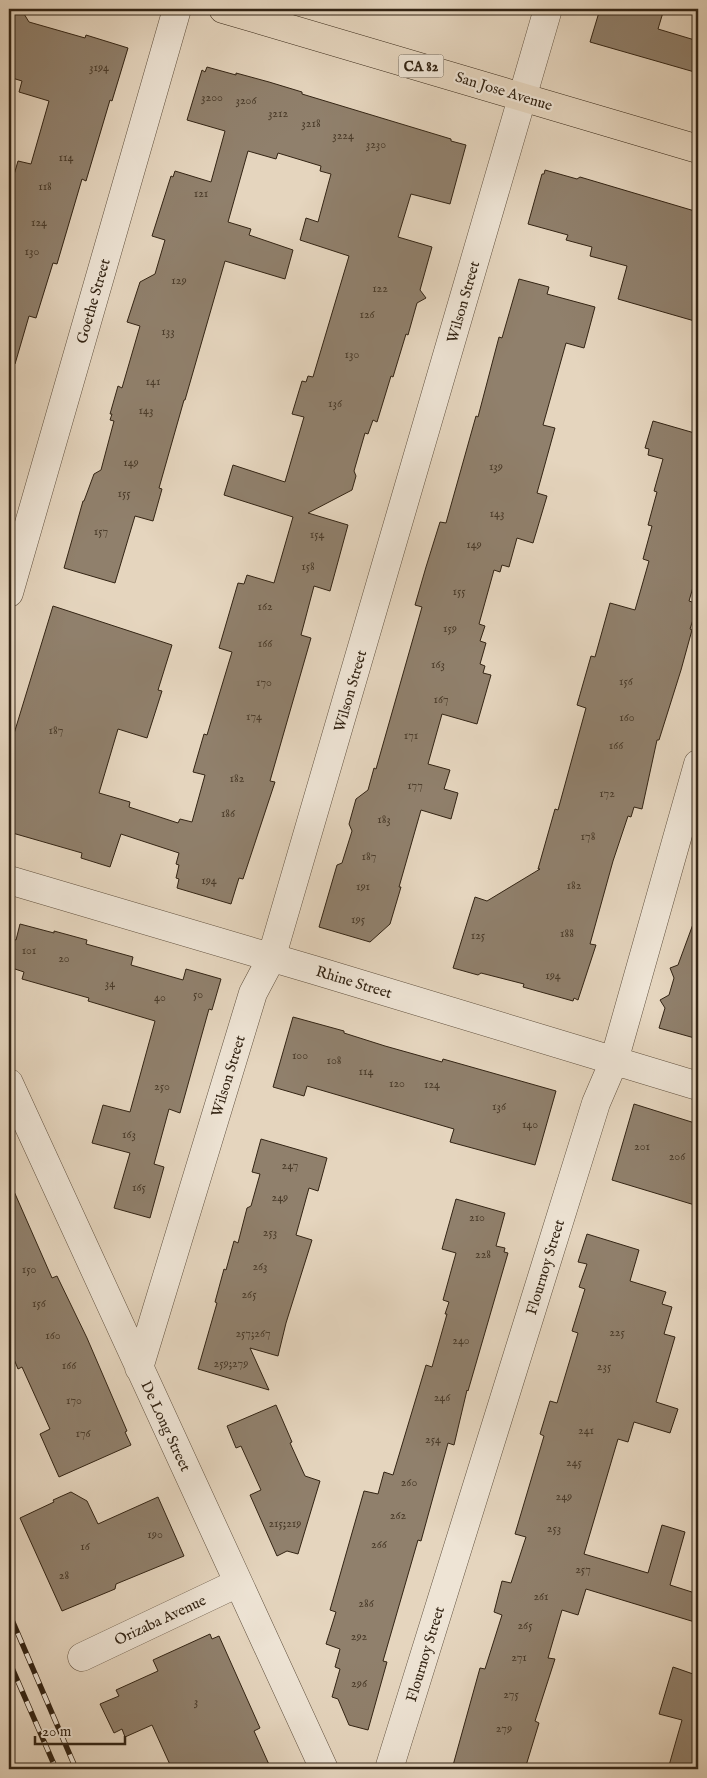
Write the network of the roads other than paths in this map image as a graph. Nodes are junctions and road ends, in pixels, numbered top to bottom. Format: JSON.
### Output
{"nodes":[{"id":1,"x":177,"y":9,"type":"edge"},
{"id":2,"x":223,"y":9,"type":"edge"},
{"id":3,"x":548,"y":9,"type":"edge"},
{"id":4,"x":523,"y":96,"type":"junction"},
{"id":5,"x":698,"y":149,"type":"edge"},
{"id":6,"x":9,"y":593,"type":"edge"},
{"id":7,"x":698,"y":764,"type":"edge"},
{"id":8,"x":9,"y":880,"type":"edge"},
{"id":9,"x":271,"y":959,"type":"junction"},
{"id":10,"x":614,"y":1061,"type":"junction"},
{"id":11,"x":9,"y":1083,"type":"edge"},
{"id":12,"x":698,"y":1086,"type":"edge"},
{"id":13,"x":139,"y":1368,"type":"junction"},
{"id":14,"x":238,"y":1583,"type":"junction"},
{"id":15,"x":82,"y":1657,"type":"dead end"},
{"id":16,"x":324,"y":1769,"type":"edge"},
{"id":17,"x":389,"y":1769,"type":"edge"}],
"edges":[{"from":1,"to":6,"type":"street","name":"Goethe Street"},
{"from":2,"to":4,"type":"main road","name":"San Jose Avenue","number":"CA 82"},
{"from":3,"to":4,"type":"street","name":"Wilson Street"},
{"from":4,"to":5,"type":"main road","name":"San Jose Avenue","number":"CA 82"},
{"from":4,"to":9,"type":"street","name":"Wilson Street"},
{"from":7,"to":10,"type":"street","name":"Flournoy Street"},
{"from":8,"to":9,"type":"street","name":"Rhine Street"},
{"from":9,"to":10,"type":"street","name":"Rhine Street"},
{"from":9,"to":13,"type":"street","name":"Wilson Street"},
{"from":10,"to":12,"type":"street","name":"Rhine Street"},
{"from":10,"to":17,"type":"street","name":"Flournoy Street"},
{"from":11,"to":13,"type":"street","name":"De Long Street"},
{"from":13,"to":14,"type":"street","name":"De Long Street"},
{"from":14,"to":15,"type":"street","name":"Orizaba Avenue"},
{"from":14,"to":16,"type":"street","name":"De Long Street"}]}
